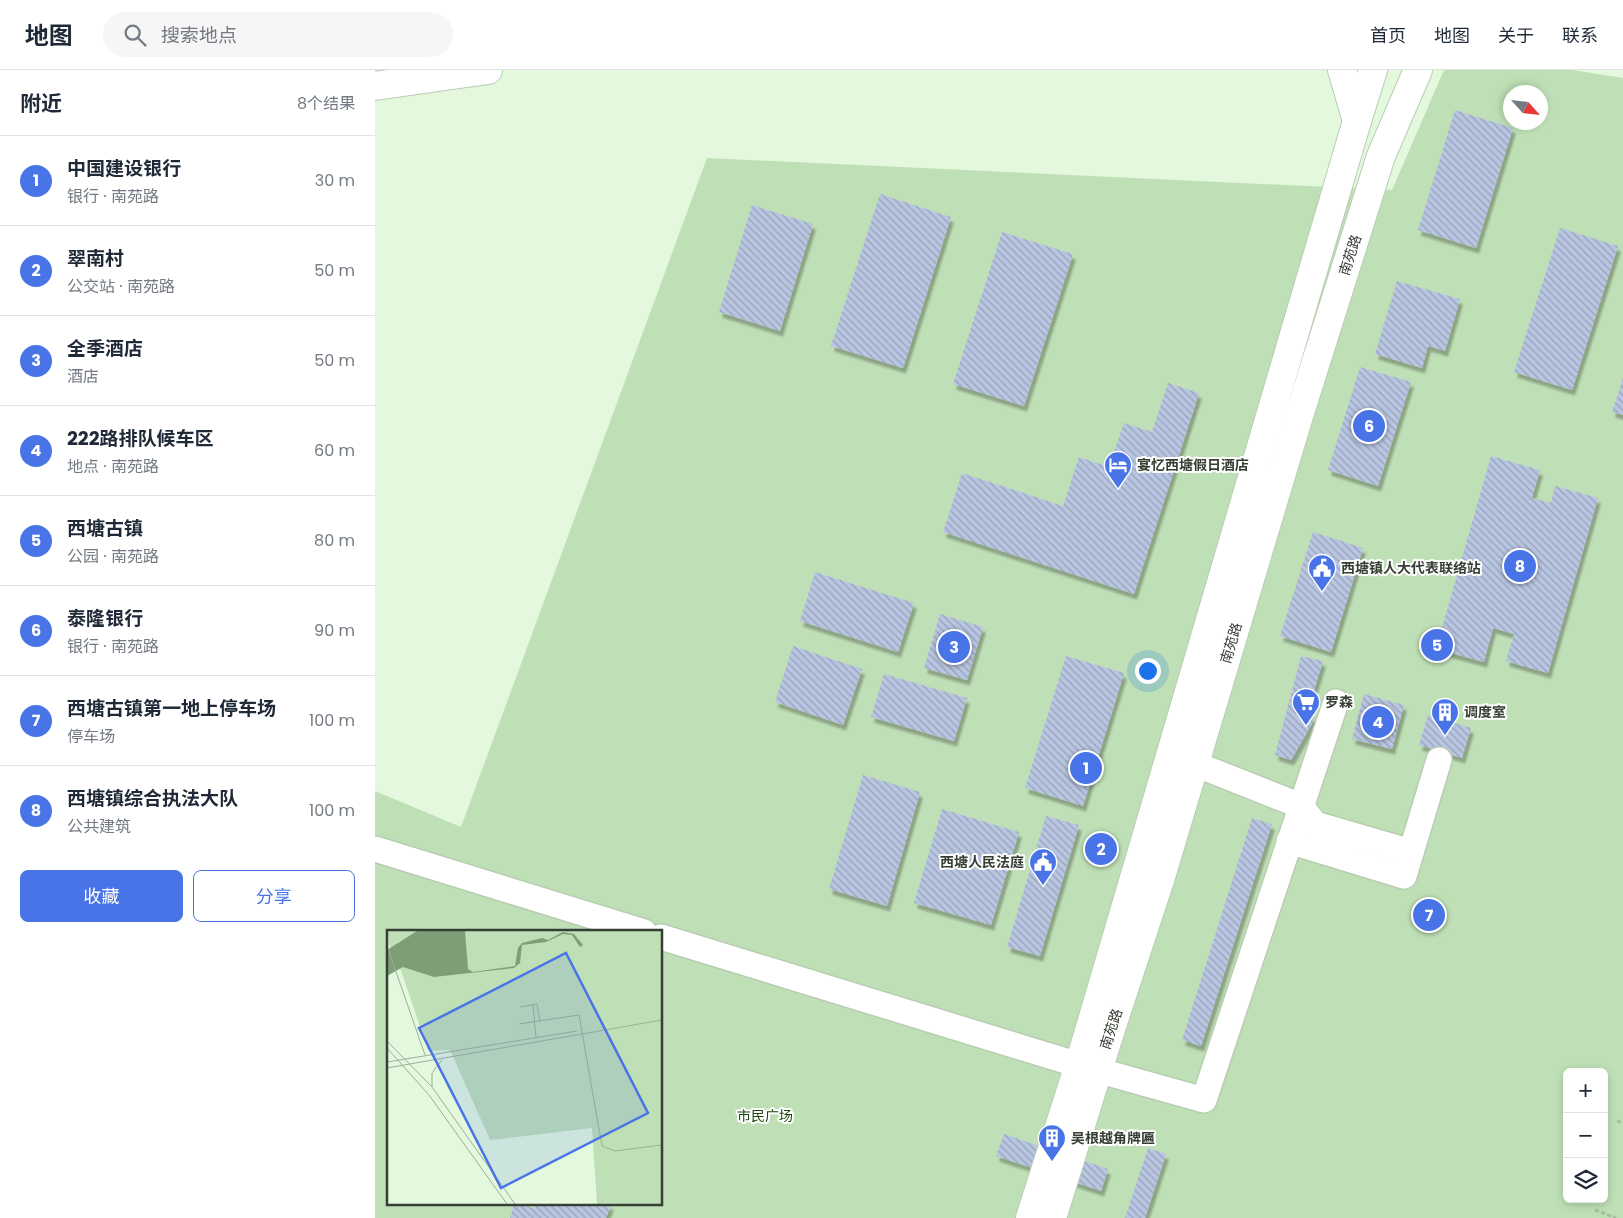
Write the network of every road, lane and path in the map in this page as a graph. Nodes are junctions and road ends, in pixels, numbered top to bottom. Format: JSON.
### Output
{"nodes":[{"id":1,"x":488,"y":70,"type":"edge"},
{"id":2,"x":1342,"y":70,"type":"edge"},
{"id":3,"x":1373,"y":70,"type":"edge"},
{"id":4,"x":1418,"y":70,"type":"edge"},
{"id":5,"x":375,"y":86,"type":"edge"},
{"id":6,"x":1357,"y":121,"type":"junction"},
{"id":7,"x":1336,"y":702,"type":"dead end"},
{"id":8,"x":1439,"y":760,"type":"dead end"},
{"id":9,"x":1195,"y":764,"type":"junction"},
{"id":10,"x":1301,"y":806,"type":"junction"},
{"id":11,"x":1289,"y":841,"type":"junction"},
{"id":12,"x":375,"y":849,"type":"edge"},
{"id":13,"x":1411,"y":852,"type":"junction"},
{"id":14,"x":638,"y":930,"type":"edge"},
{"id":15,"x":663,"y":938,"type":"edge"},
{"id":16,"x":1089,"y":1067,"type":"junction"},
{"id":17,"x":1617,"y":1121,"type":"dead end"},
{"id":18,"x":1623,"y":1123,"type":"edge"},
{"id":19,"x":1595,"y":1210,"type":"dead end"},
{"id":20,"x":1030,"y":1218,"type":"edge"},
{"id":21,"x":1052,"y":1218,"type":"edge"},
{"id":22,"x":1616,"y":1218,"type":"edge"}],
"edges":[{"from":1,"to":5,"type":"main road"},
{"from":2,"to":6,"type":"main road"},
{"from":3,"to":6,"type":"main road","name":"南苑路"},
{"from":4,"to":9,"type":"main road","name":"南苑路"},
{"from":6,"to":16,"type":"main road","name":"南苑路"},
{"from":7,"to":10,"type":"street"},
{"from":8,"to":13,"type":"street"},
{"from":9,"to":10,"type":"street"},
{"from":9,"to":16,"type":"main road","name":"南苑路"},
{"from":10,"to":11,"type":"street"},
{"from":10,"to":13,"type":"street"},
{"from":11,"to":13,"type":"street"},
{"from":11,"to":16,"type":"street"},
{"from":12,"to":14,"type":"street"},
{"from":15,"to":16,"type":"street"},
{"from":16,"to":20,"type":"main road","name":"南苑路"},
{"from":16,"to":21,"type":"main road","name":"南苑路"},
{"from":17,"to":18,"type":"path"},
{"from":19,"to":22,"type":"path"}]}
